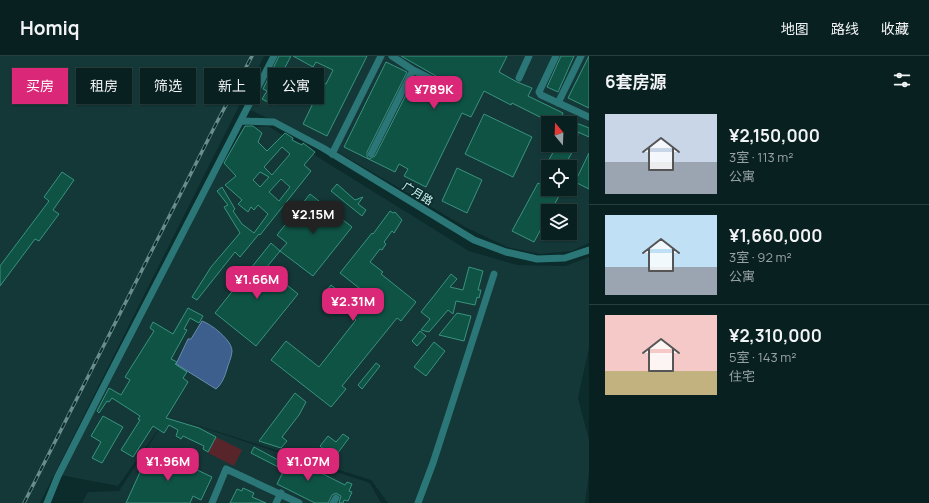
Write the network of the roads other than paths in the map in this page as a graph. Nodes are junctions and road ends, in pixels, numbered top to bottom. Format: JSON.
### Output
{"nodes":[{"id":1,"x":274,"y":56,"type":"edge"},
{"id":2,"x":381,"y":56,"type":"edge"},
{"id":3,"x":392,"y":56,"type":"edge"},
{"id":4,"x":529,"y":56,"type":"edge"},
{"id":5,"x":556,"y":56,"type":"edge"},
{"id":6,"x":581,"y":56,"type":"edge"},
{"id":7,"x":413,"y":70,"type":"junction"},
{"id":8,"x":519,"y":78,"type":"dead end"},
{"id":9,"x":433,"y":80,"type":"dead end"},
{"id":10,"x":558,"y":103,"type":"junction"},
{"id":11,"x":589,"y":117,"type":"edge"},
{"id":12,"x":242,"y":121,"type":"junction"},
{"id":13,"x":332,"y":154,"type":"junction"},
{"id":14,"x":371,"y":154,"type":"dead end"},
{"id":15,"x":589,"y":250,"type":"edge"},
{"id":16,"x":494,"y":274,"type":"dead end"},
{"id":17,"x":281,"y":493,"type":"junction"},
{"id":18,"x":47,"y":503,"type":"edge"},
{"id":19,"x":212,"y":503,"type":"edge"},
{"id":20,"x":276,"y":503,"type":"edge"},
{"id":21,"x":299,"y":503,"type":"edge"},
{"id":22,"x":418,"y":503,"type":"edge"}],
"edges":[{"from":1,"to":12,"type":"street"},
{"from":2,"to":13,"type":"street"},
{"from":3,"to":7,"type":"street"},
{"from":4,"to":8,"type":"street"},
{"from":5,"to":10,"type":"street"},
{"from":6,"to":10,"type":"street"},
{"from":7,"to":9,"type":"street"},
{"from":7,"to":14,"type":"street"},
{"from":10,"to":11,"type":"street"},
{"from":12,"to":13,"type":"street","name":"广月路"},
{"from":12,"to":18,"type":"street"},
{"from":13,"to":15,"type":"street","name":"广月路"},
{"from":16,"to":22,"type":"street"},
{"from":17,"to":19,"type":"street"},
{"from":17,"to":20,"type":"street"},
{"from":17,"to":21,"type":"street"}]}
